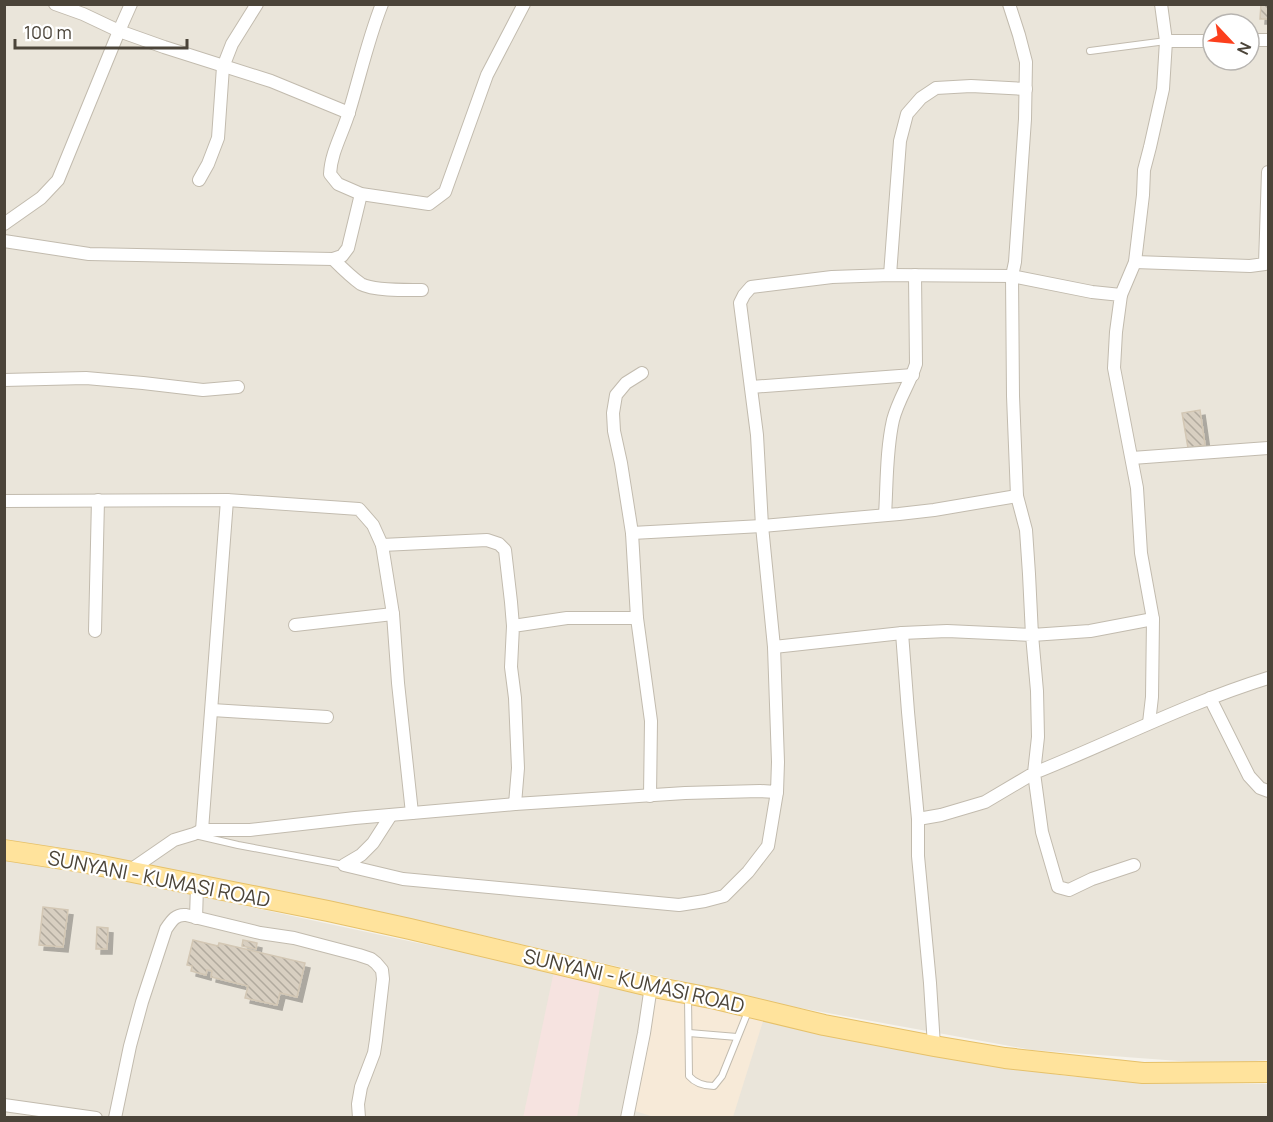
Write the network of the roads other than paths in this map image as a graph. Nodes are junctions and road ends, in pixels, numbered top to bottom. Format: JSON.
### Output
{"nodes":[{"id":1,"x":55,"y":4,"type":"edge"},
{"id":2,"x":131,"y":4,"type":"edge"},
{"id":3,"x":257,"y":4,"type":"edge"},
{"id":4,"x":382,"y":4,"type":"edge"},
{"id":5,"x":524,"y":4,"type":"edge"},
{"id":6,"x":1009,"y":4,"type":"edge"},
{"id":7,"x":1161,"y":4,"type":"edge"},
{"id":8,"x":119,"y":31,"type":"junction"},
{"id":9,"x":1201,"y":41,"type":"edge"},
{"id":10,"x":1166,"y":42,"type":"junction"},
{"id":11,"x":1090,"y":51,"type":"dead end"},
{"id":12,"x":223,"y":67,"type":"junction"},
{"id":13,"x":1026,"y":89,"type":"junction"},
{"id":14,"x":349,"y":113,"type":"junction"},
{"id":15,"x":1269,"y":172,"type":"edge"},
{"id":16,"x":199,"y":180,"type":"dead end"},
{"id":17,"x":361,"y":194,"type":"junction"},
{"id":18,"x":4,"y":224,"type":"edge"},
{"id":19,"x":4,"y":241,"type":"edge"},
{"id":20,"x":333,"y":259,"type":"junction"},
{"id":21,"x":1135,"y":262,"type":"junction"},
{"id":22,"x":1267,"y":265,"type":"edge"},
{"id":23,"x":890,"y":275,"type":"junction"},
{"id":24,"x":915,"y":275,"type":"junction"},
{"id":25,"x":1012,"y":276,"type":"junction"},
{"id":26,"x":422,"y":290,"type":"dead end"},
{"id":27,"x":1121,"y":295,"type":"junction"},
{"id":28,"x":642,"y":373,"type":"dead end"},
{"id":29,"x":913,"y":375,"type":"junction"},
{"id":30,"x":4,"y":380,"type":"edge"},
{"id":31,"x":238,"y":387,"type":"dead end"},
{"id":32,"x":751,"y":387,"type":"junction"},
{"id":33,"x":1269,"y":448,"type":"edge"},
{"id":34,"x":1132,"y":458,"type":"junction"},
{"id":35,"x":1017,"y":496,"type":"junction"},
{"id":36,"x":98,"y":500,"type":"junction"},
{"id":37,"x":227,"y":500,"type":"junction"},
{"id":38,"x":4,"y":501,"type":"edge"},
{"id":39,"x":885,"y":515,"type":"junction"},
{"id":40,"x":762,"y":526,"type":"junction"},
{"id":41,"x":632,"y":533,"type":"junction"},
{"id":42,"x":382,"y":545,"type":"junction"},
{"id":43,"x":393,"y":614,"type":"junction"},
{"id":44,"x":637,"y":618,"type":"junction"},
{"id":45,"x":1153,"y":620,"type":"junction"},
{"id":46,"x":295,"y":625,"type":"dead end"},
{"id":47,"x":513,"y":626,"type":"junction"},
{"id":48,"x":95,"y":631,"type":"dead end"},
{"id":49,"x":902,"y":633,"type":"junction"},
{"id":50,"x":1032,"y":635,"type":"junction"},
{"id":51,"x":774,"y":647,"type":"junction"},
{"id":52,"x":1269,"y":678,"type":"edge"},
{"id":53,"x":1210,"y":698,"type":"junction"},
{"id":54,"x":212,"y":710,"type":"junction"},
{"id":55,"x":327,"y":717,"type":"dead end"},
{"id":56,"x":1149,"y":723,"type":"junction"},
{"id":57,"x":1034,"y":773,"type":"junction"},
{"id":58,"x":1269,"y":791,"type":"edge"},
{"id":59,"x":777,"y":792,"type":"junction"},
{"id":60,"x":650,"y":796,"type":"junction"},
{"id":61,"x":514,"y":804,"type":"junction"},
{"id":62,"x":412,"y":813,"type":"junction"},
{"id":63,"x":391,"y":814,"type":"junction"},
{"id":64,"x":918,"y":819,"type":"junction"},
{"id":65,"x":198,"y":832,"type":"junction"},
{"id":66,"x":4,"y":850,"type":"edge"},
{"id":67,"x":344,"y":865,"type":"junction"},
{"id":68,"x":1134,"y":865,"type":"dead end"},
{"id":69,"x":129,"y":871,"type":"junction"},
{"id":70,"x":197,"y":886,"type":"junction"},
{"id":71,"x":196,"y":918,"type":"junction"},
{"id":72,"x":651,"y":986,"type":"junction"},
{"id":73,"x":688,"y":994,"type":"junction"},
{"id":74,"x":749,"y":1007,"type":"junction"},
{"id":75,"x":689,"y":1033,"type":"junction"},
{"id":76,"x":737,"y":1037,"type":"junction"},
{"id":77,"x":934,"y":1046,"type":"junction"},
{"id":78,"x":1269,"y":1072,"type":"edge"},
{"id":79,"x":4,"y":1105,"type":"edge"},
{"id":80,"x":96,"y":1118,"type":"edge"},
{"id":81,"x":115,"y":1118,"type":"edge"},
{"id":82,"x":359,"y":1118,"type":"edge"},
{"id":83,"x":627,"y":1118,"type":"edge"}],
"edges":[{"from":1,"to":8,"type":"street"},
{"from":2,"to":8,"type":"street"},
{"from":3,"to":12,"type":"street"},
{"from":4,"to":14,"type":"street"},
{"from":5,"to":17,"type":"street"},
{"from":6,"to":13,"type":"street"},
{"from":7,"to":10,"type":"street"},
{"from":8,"to":12,"type":"street"},
{"from":8,"to":18,"type":"street"},
{"from":9,"to":10,"type":"street"},
{"from":10,"to":11,"type":"lane"},
{"from":10,"to":21,"type":"street"},
{"from":12,"to":14,"type":"street"},
{"from":12,"to":16,"type":"street"},
{"from":13,"to":23,"type":"street"},
{"from":13,"to":25,"type":"street"},
{"from":14,"to":17,"type":"street"},
{"from":15,"to":22,"type":"street"},
{"from":17,"to":20,"type":"street"},
{"from":19,"to":20,"type":"street"},
{"from":20,"to":26,"type":"street"},
{"from":21,"to":22,"type":"street"},
{"from":21,"to":27,"type":"street"},
{"from":23,"to":24,"type":"street"},
{"from":23,"to":32,"type":"street"},
{"from":24,"to":25,"type":"street"},
{"from":24,"to":29,"type":"street"},
{"from":25,"to":27,"type":"street"},
{"from":25,"to":35,"type":"street"},
{"from":27,"to":34,"type":"street"},
{"from":28,"to":41,"type":"street"},
{"from":29,"to":32,"type":"street"},
{"from":29,"to":39,"type":"street"},
{"from":30,"to":31,"type":"street"},
{"from":32,"to":40,"type":"street"},
{"from":33,"to":34,"type":"street"},
{"from":34,"to":45,"type":"street"},
{"from":35,"to":39,"type":"street"},
{"from":35,"to":50,"type":"street"},
{"from":36,"to":37,"type":"street"},
{"from":36,"to":38,"type":"street"},
{"from":36,"to":48,"type":"street"},
{"from":37,"to":42,"type":"street"},
{"from":37,"to":54,"type":"street"},
{"from":39,"to":40,"type":"street"},
{"from":40,"to":41,"type":"street"},
{"from":40,"to":51,"type":"street"},
{"from":41,"to":44,"type":"street"},
{"from":42,"to":43,"type":"street"},
{"from":42,"to":47,"type":"street"},
{"from":43,"to":46,"type":"street"},
{"from":43,"to":62,"type":"street"},
{"from":44,"to":47,"type":"street"},
{"from":44,"to":60,"type":"street"},
{"from":45,"to":50,"type":"street"},
{"from":45,"to":56,"type":"street"},
{"from":47,"to":61,"type":"street"},
{"from":49,"to":50,"type":"street"},
{"from":49,"to":51,"type":"street"},
{"from":49,"to":64,"type":"street"},
{"from":50,"to":57,"type":"street"},
{"from":51,"to":59,"type":"street"},
{"from":52,"to":53,"type":"street"},
{"from":53,"to":56,"type":"street"},
{"from":53,"to":58,"type":"street"},
{"from":54,"to":55,"type":"street"},
{"from":54,"to":65,"type":"street"},
{"from":56,"to":57,"type":"street"},
{"from":57,"to":64,"type":"street"},
{"from":57,"to":68,"type":"street"},
{"from":59,"to":60,"type":"street"},
{"from":59,"to":67,"type":"street"},
{"from":60,"to":61,"type":"street"},
{"from":61,"to":62,"type":"street"},
{"from":62,"to":63,"type":"street"},
{"from":63,"to":65,"type":"street"},
{"from":63,"to":67,"type":"street"},
{"from":64,"to":77,"type":"street"},
{"from":65,"to":67,"type":"lane"},
{"from":65,"to":69,"type":"street"},
{"from":66,"to":69,"type":"main road","name":"SUNYANI - KUMASI ROAD"},
{"from":69,"to":70,"type":"main road","name":"SUNYANI - KUMASI ROAD"},
{"from":70,"to":71,"type":"street"},
{"from":70,"to":72,"type":"main road","name":"SUNYANI - KUMASI ROAD"},
{"from":71,"to":81,"type":"street"},
{"from":71,"to":82,"type":"street"},
{"from":72,"to":73,"type":"main road","name":"SUNYANI - KUMASI ROAD"},
{"from":72,"to":83,"type":"street"},
{"from":73,"to":74,"type":"main road","name":"SUNYANI - KUMASI ROAD"},
{"from":73,"to":75,"type":"lane"},
{"from":74,"to":76,"type":"lane"},
{"from":74,"to":77,"type":"main road","name":"SUNYANI - KUMASI ROAD"},
{"from":75,"to":76,"type":"lane"},
{"from":75,"to":76,"type":"lane"},
{"from":77,"to":78,"type":"main road","name":"SUNYANI - KUMASI ROAD"},
{"from":79,"to":80,"type":"street"}]}
